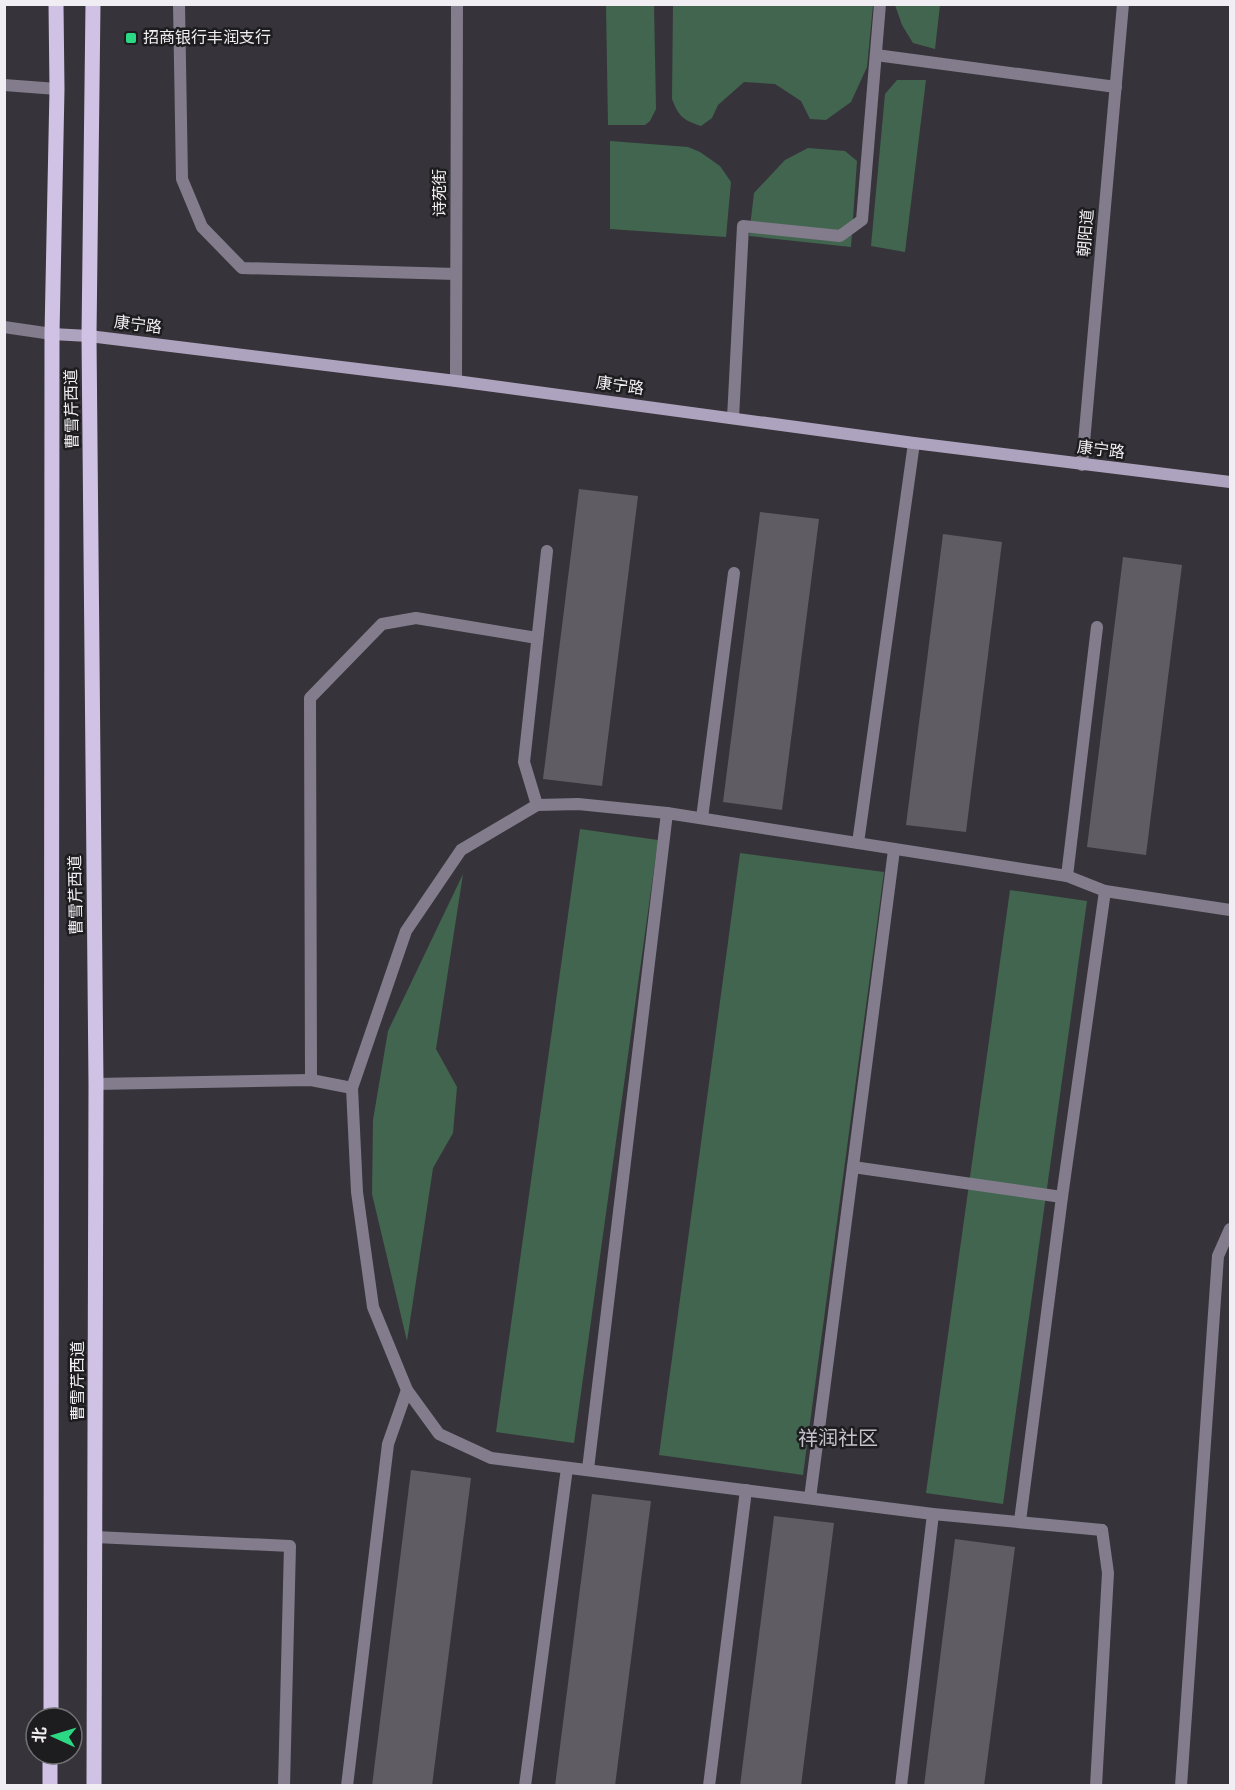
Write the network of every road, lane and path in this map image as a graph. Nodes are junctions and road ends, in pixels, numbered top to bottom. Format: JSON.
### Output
{"nodes":[{"id":1,"x":56,"y":4,"type":"edge"},
{"id":2,"x":93,"y":4,"type":"edge"},
{"id":3,"x":179,"y":4,"type":"edge"},
{"id":4,"x":457,"y":4,"type":"edge"},
{"id":5,"x":880,"y":4,"type":"edge"},
{"id":6,"x":1124,"y":4,"type":"edge"},
{"id":7,"x":876,"y":55,"type":"junction"},
{"id":8,"x":4,"y":85,"type":"edge"},
{"id":9,"x":1116,"y":87,"type":"junction"},
{"id":10,"x":57,"y":89,"type":"junction"},
{"id":11,"x":456,"y":274,"type":"junction"},
{"id":12,"x":4,"y":327,"type":"edge"},
{"id":13,"x":52,"y":334,"type":"junction"},
{"id":14,"x":89,"y":336,"type":"junction"},
{"id":15,"x":456,"y":381,"type":"junction"},
{"id":16,"x":733,"y":418,"type":"junction"},
{"id":17,"x":914,"y":443,"type":"junction"},
{"id":18,"x":1082,"y":465,"type":"junction"},
{"id":19,"x":1230,"y":482,"type":"edge"},
{"id":20,"x":547,"y":550,"type":"dead end"},
{"id":21,"x":734,"y":573,"type":"dead end"},
{"id":22,"x":1097,"y":627,"type":"dead end"},
{"id":23,"x":537,"y":638,"type":"junction"},
{"id":24,"x":537,"y":805,"type":"junction"},
{"id":25,"x":667,"y":813,"type":"junction"},
{"id":26,"x":702,"y":818,"type":"junction"},
{"id":27,"x":858,"y":843,"type":"junction"},
{"id":28,"x":894,"y":850,"type":"junction"},
{"id":29,"x":1067,"y":876,"type":"junction"},
{"id":30,"x":1105,"y":891,"type":"junction"},
{"id":31,"x":1230,"y":910,"type":"edge"},
{"id":32,"x":311,"y":1080,"type":"junction"},
{"id":33,"x":96,"y":1084,"type":"junction"},
{"id":34,"x":352,"y":1088,"type":"junction"},
{"id":35,"x":854,"y":1167,"type":"junction"},
{"id":36,"x":1062,"y":1197,"type":"junction"},
{"id":37,"x":1230,"y":1229,"type":"edge"},
{"id":38,"x":408,"y":1390,"type":"junction"},
{"id":39,"x":567,"y":1468,"type":"junction"},
{"id":40,"x":588,"y":1470,"type":"junction"},
{"id":41,"x":746,"y":1490,"type":"junction"},
{"id":42,"x":810,"y":1498,"type":"junction"},
{"id":43,"x":933,"y":1514,"type":"junction"},
{"id":44,"x":1020,"y":1521,"type":"junction"},
{"id":45,"x":95,"y":1537,"type":"junction"},
{"id":46,"x":51,"y":1706,"type":"edge"},
{"id":47,"x":50,"y":1766,"type":"edge"},
{"id":48,"x":50,"y":1785,"type":"edge"},
{"id":49,"x":94,"y":1785,"type":"edge"},
{"id":50,"x":284,"y":1785,"type":"edge"},
{"id":51,"x":347,"y":1785,"type":"edge"},
{"id":52,"x":525,"y":1785,"type":"edge"},
{"id":53,"x":710,"y":1785,"type":"edge"},
{"id":54,"x":900,"y":1785,"type":"edge"},
{"id":55,"x":1096,"y":1785,"type":"edge"},
{"id":56,"x":1181,"y":1785,"type":"edge"}],
"edges":[{"from":1,"to":10,"type":"main road","name":"曹雪芹西道"},
{"from":2,"to":14,"type":"main road","name":"曹雪芹西道"},
{"from":3,"to":11,"type":"street"},
{"from":4,"to":11,"type":"street","name":"诗苑街"},
{"from":5,"to":7,"type":"street"},
{"from":6,"to":9,"type":"street","name":"朝阳道"},
{"from":7,"to":9,"type":"street"},
{"from":7,"to":16,"type":"street"},
{"from":8,"to":10,"type":"street"},
{"from":9,"to":18,"type":"street","name":"朝阳道"},
{"from":10,"to":13,"type":"main road","name":"曹雪芹西道"},
{"from":11,"to":15,"type":"street","name":"诗苑街"},
{"from":12,"to":13,"type":"street","name":"康宁路"},
{"from":13,"to":14,"type":"main road","name":"康宁路"},
{"from":13,"to":46,"type":"main road","name":"曹雪芹西道"},
{"from":14,"to":15,"type":"main road","name":"康宁路"},
{"from":14,"to":33,"type":"main road","name":"曹雪芹西道"},
{"from":15,"to":16,"type":"main road","name":"康宁路"},
{"from":16,"to":17,"type":"main road","name":"康宁路"},
{"from":17,"to":18,"type":"main road","name":"康宁路"},
{"from":17,"to":27,"type":"street"},
{"from":18,"to":19,"type":"main road","name":"康宁路"},
{"from":20,"to":23,"type":"street"},
{"from":21,"to":26,"type":"street"},
{"from":22,"to":29,"type":"street"},
{"from":23,"to":24,"type":"street"},
{"from":23,"to":32,"type":"street"},
{"from":24,"to":25,"type":"street"},
{"from":24,"to":34,"type":"street"},
{"from":25,"to":26,"type":"street"},
{"from":25,"to":40,"type":"street"},
{"from":26,"to":27,"type":"street"},
{"from":27,"to":28,"type":"street"},
{"from":28,"to":29,"type":"street"},
{"from":28,"to":35,"type":"street"},
{"from":29,"to":30,"type":"street"},
{"from":30,"to":31,"type":"street"},
{"from":30,"to":36,"type":"street"},
{"from":32,"to":33,"type":"street"},
{"from":32,"to":34,"type":"street"},
{"from":33,"to":45,"type":"main road","name":"曹雪芹西道"},
{"from":34,"to":38,"type":"street"},
{"from":35,"to":36,"type":"street"},
{"from":35,"to":42,"type":"street"},
{"from":36,"to":44,"type":"street"},
{"from":37,"to":56,"type":"street"},
{"from":38,"to":39,"type":"street"},
{"from":38,"to":51,"type":"street"},
{"from":39,"to":40,"type":"street"},
{"from":39,"to":52,"type":"street"},
{"from":40,"to":41,"type":"street"},
{"from":41,"to":42,"type":"street"},
{"from":41,"to":53,"type":"street"},
{"from":42,"to":43,"type":"street"},
{"from":43,"to":44,"type":"street"},
{"from":43,"to":54,"type":"street"},
{"from":44,"to":55,"type":"street"},
{"from":45,"to":49,"type":"main road","name":"曹雪芹西道"},
{"from":45,"to":50,"type":"street"},
{"from":47,"to":48,"type":"main road"}]}
